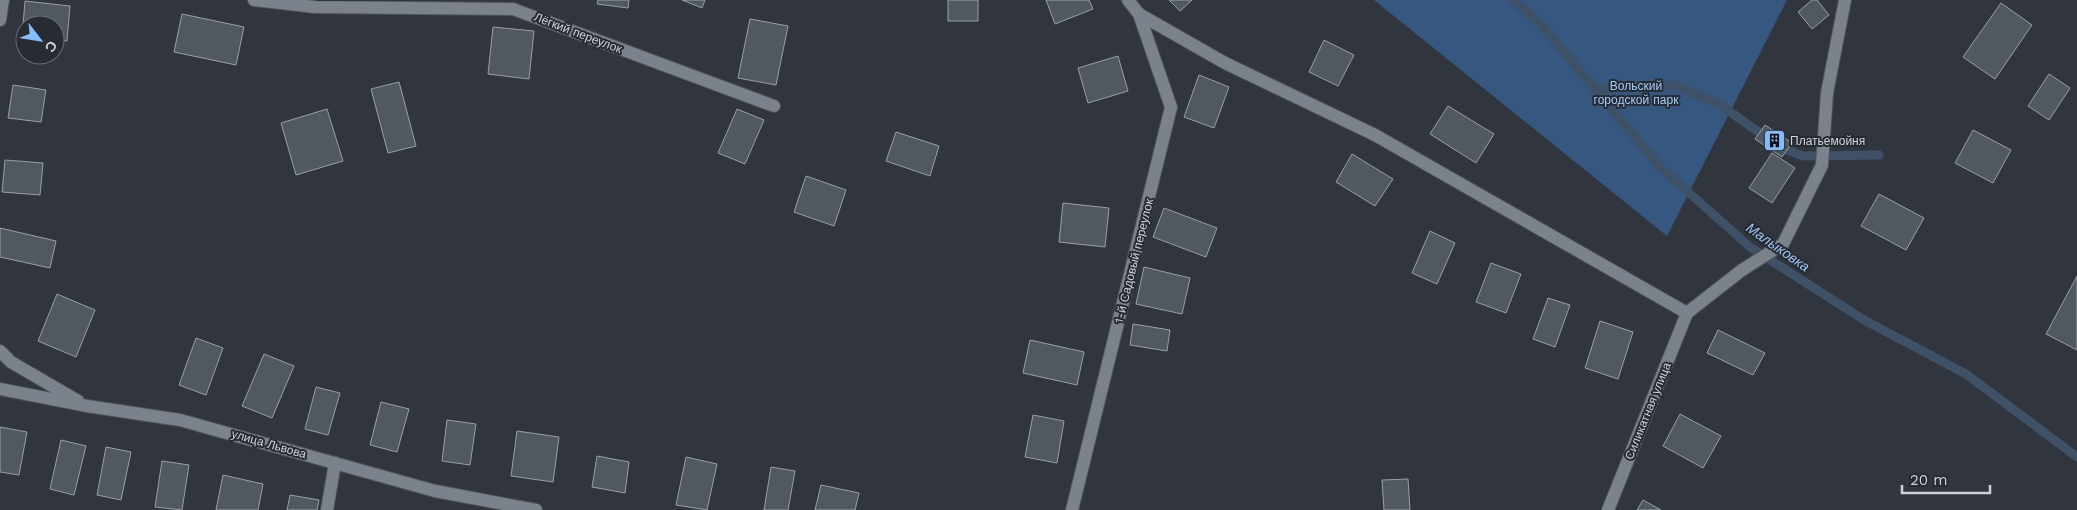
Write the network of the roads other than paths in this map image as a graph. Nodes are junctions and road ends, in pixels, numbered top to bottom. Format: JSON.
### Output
{"nodes":[{"id":1,"x":3,"y":0,"type":"edge"},
{"id":2,"x":254,"y":0,"type":"edge"},
{"id":3,"x":1128,"y":0,"type":"edge"},
{"id":4,"x":1845,"y":0,"type":"edge"},
{"id":5,"x":316,"y":4,"type":"edge"},
{"id":6,"x":1139,"y":14,"type":"junction"},
{"id":7,"x":0,"y":20,"type":"edge"},
{"id":8,"x":774,"y":106,"type":"dead end"},
{"id":9,"x":1687,"y":312,"type":"junction"},
{"id":10,"x":0,"y":351,"type":"edge"},
{"id":11,"x":0,"y":389,"type":"edge"},
{"id":12,"x":87,"y":406,"type":"junction"},
{"id":13,"x":334,"y":463,"type":"junction"},
{"id":14,"x":327,"y":510,"type":"edge"},
{"id":15,"x":536,"y":510,"type":"edge"},
{"id":16,"x":1072,"y":510,"type":"edge"},
{"id":17,"x":1608,"y":510,"type":"edge"}],
"edges":[{"from":1,"to":7,"type":"street"},
{"from":2,"to":5,"type":"street","name":"Лёгкий переулок"},
{"from":3,"to":6,"type":"street"},
{"from":4,"to":9,"type":"street"},
{"from":5,"to":8,"type":"street","name":"Лёгкий переулок"},
{"from":6,"to":9,"type":"street"},
{"from":6,"to":16,"type":"street","name":"1-й Садовый переулок"},
{"from":9,"to":17,"type":"street","name":"Силикатная улица"},
{"from":10,"to":12,"type":"street"},
{"from":11,"to":12,"type":"street","name":"улица Львова"},
{"from":12,"to":13,"type":"street","name":"улица Львова"},
{"from":13,"to":14,"type":"street"},
{"from":13,"to":15,"type":"street","name":"улица Львова"}]}
